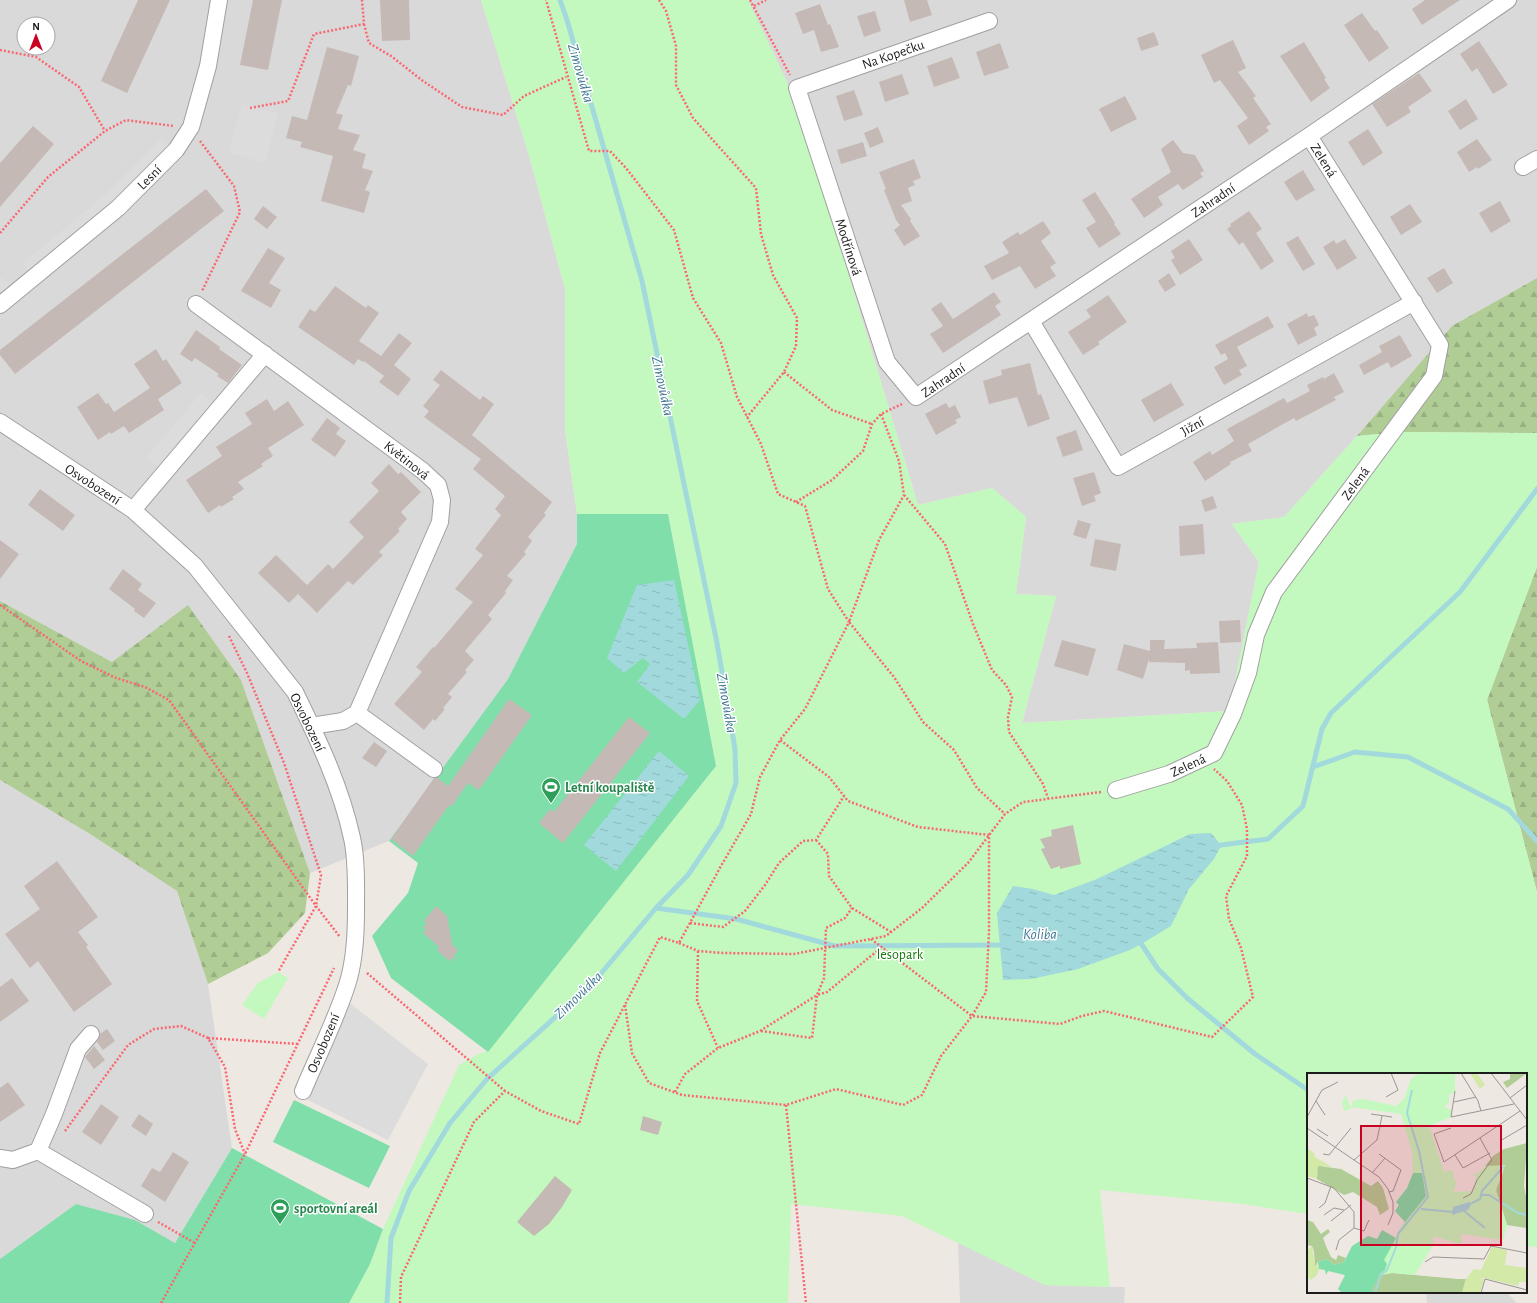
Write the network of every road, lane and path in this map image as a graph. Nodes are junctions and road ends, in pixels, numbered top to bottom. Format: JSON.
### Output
{"nodes":[{"id":1,"x":219,"y":0,"type":"edge"},
{"id":2,"x":362,"y":0,"type":"edge"},
{"id":3,"x":546,"y":0,"type":"edge"},
{"id":4,"x":659,"y":0,"type":"edge"},
{"id":5,"x":750,"y":0,"type":"edge"},
{"id":6,"x":766,"y":0,"type":"edge"},
{"id":7,"x":1508,"y":0,"type":"edge"},
{"id":8,"x":754,"y":6,"type":"junction"},
{"id":9,"x":989,"y":21,"type":"dead end"},
{"id":10,"x":364,"y":24,"type":"junction"},
{"id":11,"x":0,"y":50,"type":"edge"},
{"id":12,"x":566,"y":77,"type":"junction"},
{"id":13,"x":797,"y":88,"type":"junction"},
{"id":14,"x":250,"y":108,"type":"dead end"},
{"id":15,"x":105,"y":131,"type":"dead end"},
{"id":16,"x":1309,"y":136,"type":"junction"},
{"id":17,"x":1537,"y":159,"type":"edge"},
{"id":18,"x":1522,"y":167,"type":"dead end"},
{"id":19,"x":1414,"y":302,"type":"junction"},
{"id":20,"x":196,"y":304,"type":"dead end"},
{"id":21,"x":0,"y":305,"type":"edge"},
{"id":22,"x":1031,"y":321,"type":"junction"},
{"id":23,"x":265,"y":354,"type":"junction"},
{"id":24,"x":784,"y":372,"type":"junction"},
{"id":25,"x":916,"y":397,"type":"junction"},
{"id":26,"x":881,"y":414,"type":"junction"},
{"id":27,"x":747,"y":417,"type":"junction"},
{"id":28,"x":0,"y":422,"type":"edge"},
{"id":29,"x":872,"y":424,"type":"junction"},
{"id":30,"x":904,"y":495,"type":"junction"},
{"id":31,"x":796,"y":502,"type":"junction"},
{"id":32,"x":133,"y":510,"type":"junction"},
{"id":33,"x":0,"y":605,"type":"edge"},
{"id":34,"x":849,"y":622,"type":"junction"},
{"id":35,"x":226,"y":630,"type":"dead end"},
{"id":36,"x":357,"y":712,"type":"junction"},
{"id":37,"x":311,"y":726,"type":"junction"},
{"id":38,"x":780,"y":740,"type":"junction"},
{"id":39,"x":1201,"y":758,"type":"junction"},
{"id":40,"x":434,"y":769,"type":"dead end"},
{"id":41,"x":1116,"y":790,"type":"joint"},
{"id":42,"x":844,"y":796,"type":"junction"},
{"id":43,"x":1048,"y":798,"type":"junction"},
{"id":44,"x":1004,"y":814,"type":"junction"},
{"id":45,"x":989,"y":835,"type":"junction"},
{"id":46,"x":816,"y":840,"type":"junction"},
{"id":47,"x":316,"y":906,"type":"junction"},
{"id":48,"x":852,"y":908,"type":"junction"},
{"id":49,"x":690,"y":923,"type":"junction"},
{"id":50,"x":356,"y":932,"type":"junction"},
{"id":51,"x":891,"y":932,"type":"junction"},
{"id":52,"x":872,"y":939,"type":"junction"},
{"id":53,"x":679,"y":943,"type":"junction"},
{"id":54,"x":882,"y":947,"type":"junction"},
{"id":55,"x":824,"y":948,"type":"junction"},
{"id":56,"x":698,"y":951,"type":"junction"},
{"id":57,"x":353,"y":960,"type":"junction"},
{"id":58,"x":335,"y":966,"type":"dead end"},
{"id":59,"x":278,"y":972,"type":"dead end"},
{"id":60,"x":817,"y":995,"type":"junction"},
{"id":61,"x":625,"y":1005,"type":"junction"},
{"id":62,"x":972,"y":1016,"type":"junction"},
{"id":63,"x":760,"y":1031,"type":"junction"},
{"id":64,"x":91,"y":1034,"type":"dead end"},
{"id":65,"x":208,"y":1038,"type":"junction"},
{"id":66,"x":298,"y":1044,"type":"junction"},
{"id":67,"x":718,"y":1048,"type":"junction"},
{"id":68,"x":303,"y":1091,"type":"dead end"},
{"id":69,"x":505,"y":1091,"type":"junction"},
{"id":70,"x":675,"y":1092,"type":"junction"},
{"id":71,"x":786,"y":1106,"type":"junction"},
{"id":72,"x":43,"y":1153,"type":"junction"},
{"id":73,"x":245,"y":1154,"type":"junction"},
{"id":74,"x":0,"y":1158,"type":"edge"},
{"id":75,"x":145,"y":1214,"type":"joint"},
{"id":76,"x":195,"y":1243,"type":"junction"},
{"id":77,"x":160,"y":1303,"type":"edge"},
{"id":78,"x":400,"y":1303,"type":"edge"},
{"id":79,"x":806,"y":1303,"type":"edge"}],
"edges":[{"from":1,"to":21,"type":"street","name":"Lesní"},
{"from":2,"to":10,"type":"path"},
{"from":3,"to":12,"type":"path"},
{"from":4,"to":24,"type":"path"},
{"from":5,"to":8,"type":"path"},
{"from":6,"to":8,"type":"path"},
{"from":7,"to":16,"type":"street","name":"Zahradní"},
{"from":8,"to":13,"type":"path"},
{"from":9,"to":13,"type":"street","name":"Na Kopečku"},
{"from":10,"to":12,"type":"path"},
{"from":10,"to":14,"type":"path"},
{"from":11,"to":15,"type":"path"},
{"from":12,"to":27,"type":"path"},
{"from":13,"to":25,"type":"street","name":"Modřínová"},
{"from":16,"to":19,"type":"street","name":"Zelená"},
{"from":16,"to":22,"type":"street","name":"Zahradní"},
{"from":17,"to":18,"type":"street"},
{"from":19,"to":22,"type":"street","name":"Jižní"},
{"from":19,"to":39,"type":"street","name":"Zelená"},
{"from":20,"to":23,"type":"street","name":"Květinová"},
{"from":22,"to":25,"type":"street","name":"Zahradní"},
{"from":23,"to":32,"type":"street"},
{"from":23,"to":36,"type":"street","name":"Květinová"},
{"from":24,"to":27,"type":"path"},
{"from":24,"to":29,"type":"path"},
{"from":25,"to":26,"type":"path"},
{"from":26,"to":29,"type":"path"},
{"from":26,"to":30,"type":"path"},
{"from":27,"to":31,"type":"path"},
{"from":28,"to":32,"type":"street","name":"Osvobození"},
{"from":29,"to":31,"type":"path"},
{"from":30,"to":34,"type":"path"},
{"from":30,"to":43,"type":"path"},
{"from":31,"to":34,"type":"path"},
{"from":32,"to":37,"type":"street","name":"Osvobození"},
{"from":33,"to":47,"type":"path"},
{"from":34,"to":38,"type":"path"},
{"from":34,"to":44,"type":"path"},
{"from":35,"to":47,"type":"path"},
{"from":36,"to":37,"type":"street"},
{"from":36,"to":40,"type":"street"},
{"from":37,"to":50,"type":"street","name":"Osvobození"},
{"from":38,"to":42,"type":"path"},
{"from":38,"to":49,"type":"path"},
{"from":39,"to":41,"type":"street","name":"Zelená"},
{"from":39,"to":62,"type":"path"},
{"from":41,"to":43,"type":"path"},
{"from":42,"to":45,"type":"path"},
{"from":42,"to":46,"type":"path"},
{"from":43,"to":44,"type":"path"},
{"from":44,"to":45,"type":"path"},
{"from":45,"to":51,"type":"path"},
{"from":45,"to":62,"type":"path"},
{"from":46,"to":48,"type":"path"},
{"from":46,"to":49,"type":"path"},
{"from":47,"to":50,"type":"path"},
{"from":47,"to":59,"type":"path"},
{"from":48,"to":51,"type":"path"},
{"from":48,"to":55,"type":"path"},
{"from":49,"to":53,"type":"path"},
{"from":50,"to":57,"type":"street","name":"Osvobození"},
{"from":51,"to":52,"type":"path"},
{"from":52,"to":54,"type":"path"},
{"from":52,"to":55,"type":"path"},
{"from":53,"to":56,"type":"path"},
{"from":53,"to":61,"type":"path"},
{"from":54,"to":60,"type":"path"},
{"from":54,"to":62,"type":"path"},
{"from":55,"to":56,"type":"path"},
{"from":55,"to":60,"type":"path"},
{"from":56,"to":67,"type":"path"},
{"from":57,"to":68,"type":"street","name":"Osvobození"},
{"from":57,"to":69,"type":"path"},
{"from":58,"to":66,"type":"path"},
{"from":60,"to":63,"type":"path"},
{"from":60,"to":63,"type":"path"},
{"from":61,"to":69,"type":"path"},
{"from":61,"to":70,"type":"path"},
{"from":62,"to":71,"type":"path"},
{"from":63,"to":67,"type":"path"},
{"from":64,"to":72,"type":"street"},
{"from":65,"to":66,"type":"path"},
{"from":65,"to":72,"type":"path"},
{"from":65,"to":73,"type":"path"},
{"from":66,"to":73,"type":"path"},
{"from":67,"to":70,"type":"path"},
{"from":69,"to":78,"type":"path"},
{"from":70,"to":71,"type":"path"},
{"from":71,"to":79,"type":"path"},
{"from":72,"to":74,"type":"street"},
{"from":72,"to":75,"type":"street"},
{"from":73,"to":76,"type":"path"},
{"from":75,"to":76,"type":"path"},
{"from":76,"to":77,"type":"path"}]}
